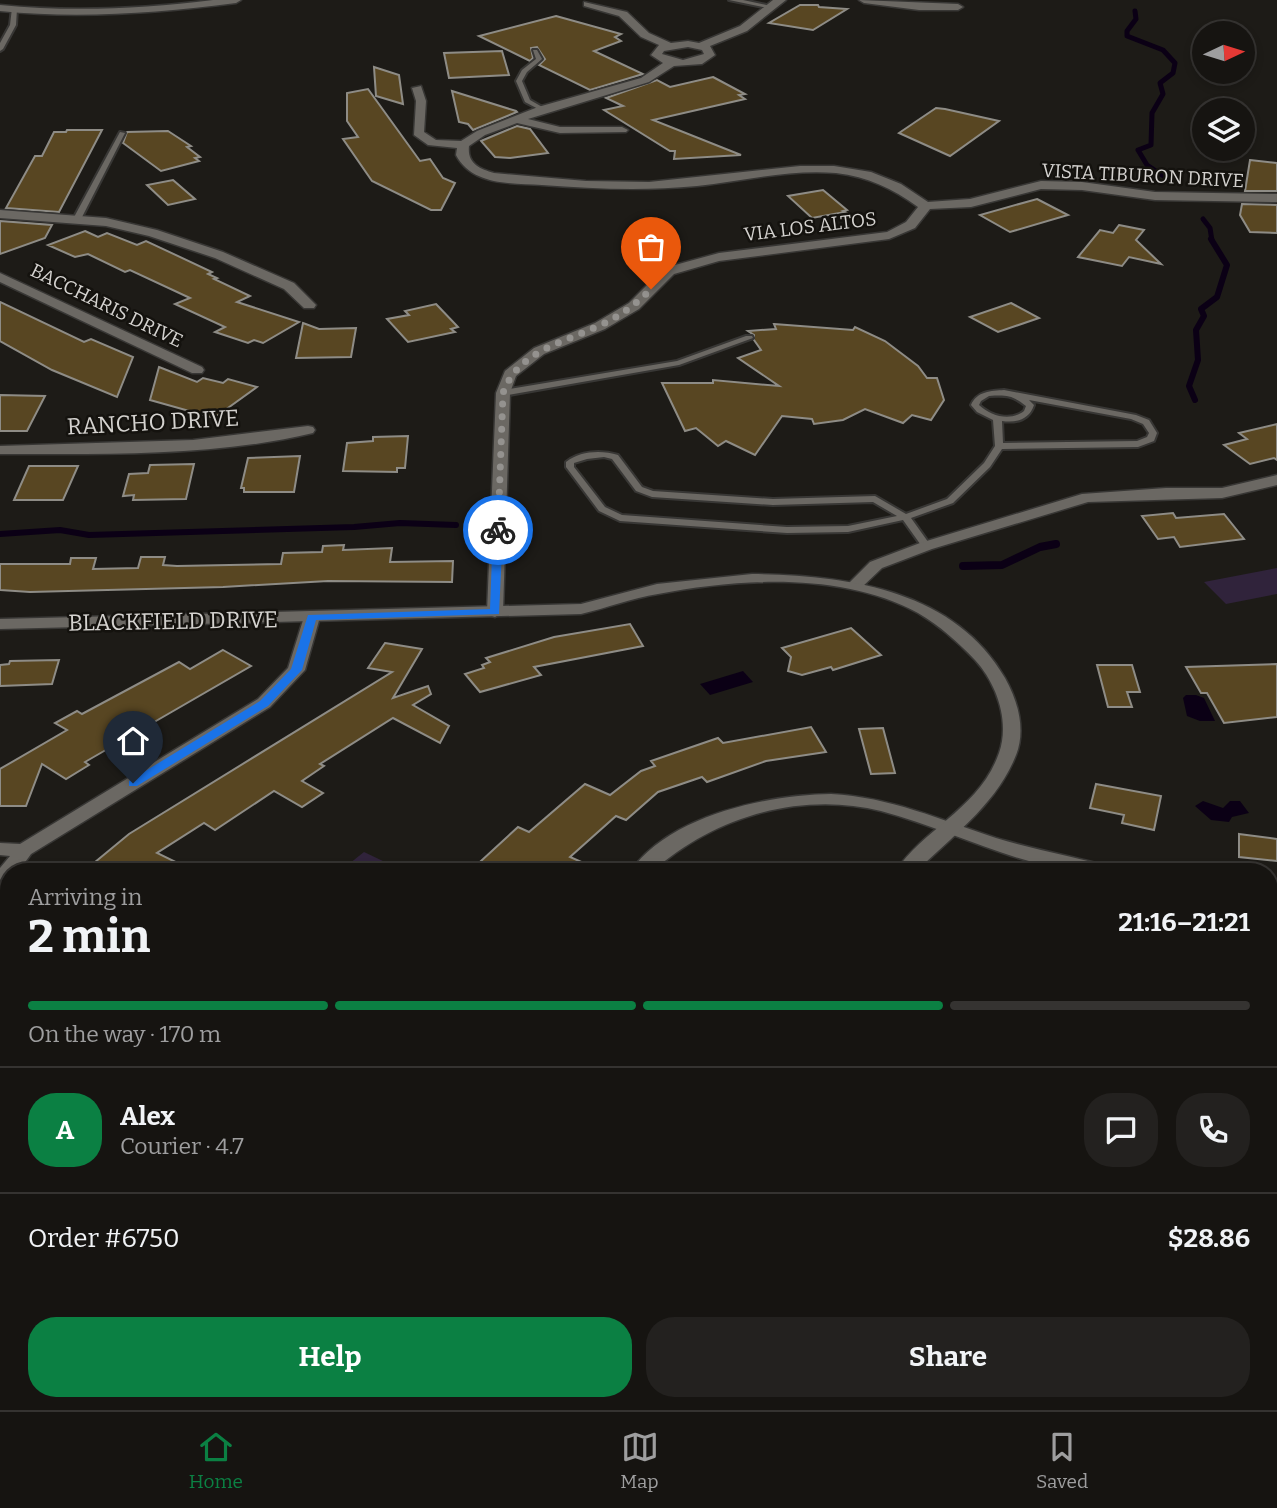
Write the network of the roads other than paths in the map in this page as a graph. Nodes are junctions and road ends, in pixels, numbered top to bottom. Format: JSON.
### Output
{"nodes":[{"id":1,"x":236,"y":0,"type":"edge"},
{"id":2,"x":732,"y":0,"type":"edge"},
{"id":3,"x":781,"y":0,"type":"edge"},
{"id":4,"x":864,"y":0,"type":"edge"},
{"id":5,"x":588,"y":4,"type":"dead end"},
{"id":6,"x":768,"y":6,"type":"junction"},
{"id":7,"x":958,"y":7,"type":"dead end"},
{"id":8,"x":0,"y":8,"type":"edge"},
{"id":9,"x":14,"y":9,"type":"junction"},
{"id":10,"x":667,"y":45,"type":"junction"},
{"id":11,"x":701,"y":46,"type":"junction"},
{"id":12,"x":0,"y":49,"type":"edge"},
{"id":13,"x":535,"y":51,"type":"dead end"},
{"id":14,"x":672,"y":62,"type":"junction"},
{"id":15,"x":417,"y":88,"type":"dead end"},
{"id":16,"x":542,"y":109,"type":"junction"},
{"id":17,"x":516,"y":120,"type":"junction"},
{"id":18,"x":622,"y":130,"type":"dead end"},
{"id":19,"x":122,"y":134,"type":"dead end"},
{"id":20,"x":463,"y":145,"type":"junction"},
{"id":21,"x":1277,"y":198,"type":"edge"},
{"id":22,"x":925,"y":206,"type":"junction"},
{"id":23,"x":0,"y":214,"type":"edge"},
{"id":24,"x":77,"y":219,"type":"junction"},
{"id":25,"x":0,"y":277,"type":"edge"},
{"id":26,"x":309,"y":305,"type":"dead end"},
{"id":27,"x":749,"y":338,"type":"dead end"},
{"id":28,"x":197,"y":370,"type":"dead end"},
{"id":29,"x":503,"y":393,"type":"junction"},
{"id":30,"x":1020,"y":397,"type":"junction"},
{"id":31,"x":997,"y":418,"type":"junction"},
{"id":32,"x":308,"y":430,"type":"dead end"},
{"id":33,"x":999,"y":446,"type":"junction"},
{"id":34,"x":0,"y":450,"type":"edge"},
{"id":35,"x":1277,"y":480,"type":"edge"},
{"id":36,"x":905,"y":517,"type":"junction"},
{"id":37,"x":926,"y":546,"type":"junction"},
{"id":38,"x":855,"y":584,"type":"junction"},
{"id":39,"x":495,"y":612,"type":"junction"},
{"id":40,"x":312,"y":617,"type":"junction"},
{"id":41,"x":0,"y":624,"type":"edge"},
{"id":42,"x":950,"y":828,"type":"junction"},
{"id":43,"x":0,"y":849,"type":"edge"},
{"id":44,"x":24,"y":850,"type":"junction"},
{"id":45,"x":14,"y":863,"type":"edge"},
{"id":46,"x":650,"y":863,"type":"edge"},
{"id":47,"x":913,"y":863,"type":"edge"},
{"id":48,"x":1063,"y":863,"type":"edge"}],
"edges":[{"from":1,"to":9,"type":"street"},
{"from":2,"to":6,"type":"lane"},
{"from":3,"to":6,"type":"street"},
{"from":4,"to":7,"type":"street"},
{"from":5,"to":10,"type":"street"},
{"from":6,"to":11,"type":"street"},
{"from":8,"to":9,"type":"street"},
{"from":9,"to":12,"type":"lane"},
{"from":10,"to":11,"type":"street"},
{"from":10,"to":14,"type":"street"},
{"from":11,"to":14,"type":"street"},
{"from":13,"to":16,"type":"lane"},
{"from":14,"to":16,"type":"street"},
{"from":15,"to":20,"type":"street"},
{"from":16,"to":17,"type":"street"},
{"from":17,"to":18,"type":"street"},
{"from":17,"to":20,"type":"street"},
{"from":19,"to":24,"type":"lane"},
{"from":20,"to":22,"type":"street","name":"VIA LOS ALTOS"},
{"from":21,"to":22,"type":"street","name":"VISTA TIBURON DRIVE"},
{"from":22,"to":29,"type":"street","name":"VIA LOS ALTOS"},
{"from":23,"to":24,"type":"street"},
{"from":24,"to":26,"type":"street"},
{"from":25,"to":28,"type":"street","name":"BACCHARIS DRIVE"},
{"from":27,"to":29,"type":"lane"},
{"from":29,"to":39,"type":"street"},
{"from":30,"to":31,"type":"lane"},
{"from":30,"to":31,"type":"lane"},
{"from":30,"to":33,"type":"lane"},
{"from":31,"to":33,"type":"lane"},
{"from":32,"to":34,"type":"street","name":"RANCHO DRIVE"},
{"from":33,"to":36,"type":"lane"},
{"from":35,"to":37,"type":"street"},
{"from":36,"to":36,"type":"lane"},
{"from":36,"to":37,"type":"lane"},
{"from":37,"to":38,"type":"street"},
{"from":38,"to":39,"type":"street","name":"BLACKFIELD DRIVE"},
{"from":38,"to":42,"type":"street","name":"BLACKFIELD DRIVE"},
{"from":39,"to":40,"type":"street","name":"BLACKFIELD DRIVE"},
{"from":40,"to":41,"type":"street","name":"BLACKFIELD DRIVE"},
{"from":40,"to":44,"type":"street"},
{"from":42,"to":46,"type":"street"},
{"from":42,"to":47,"type":"street","name":"BLACKFIELD DRIVE"},
{"from":42,"to":48,"type":"street"},
{"from":43,"to":44,"type":"street"},
{"from":44,"to":45,"type":"street"}]}
